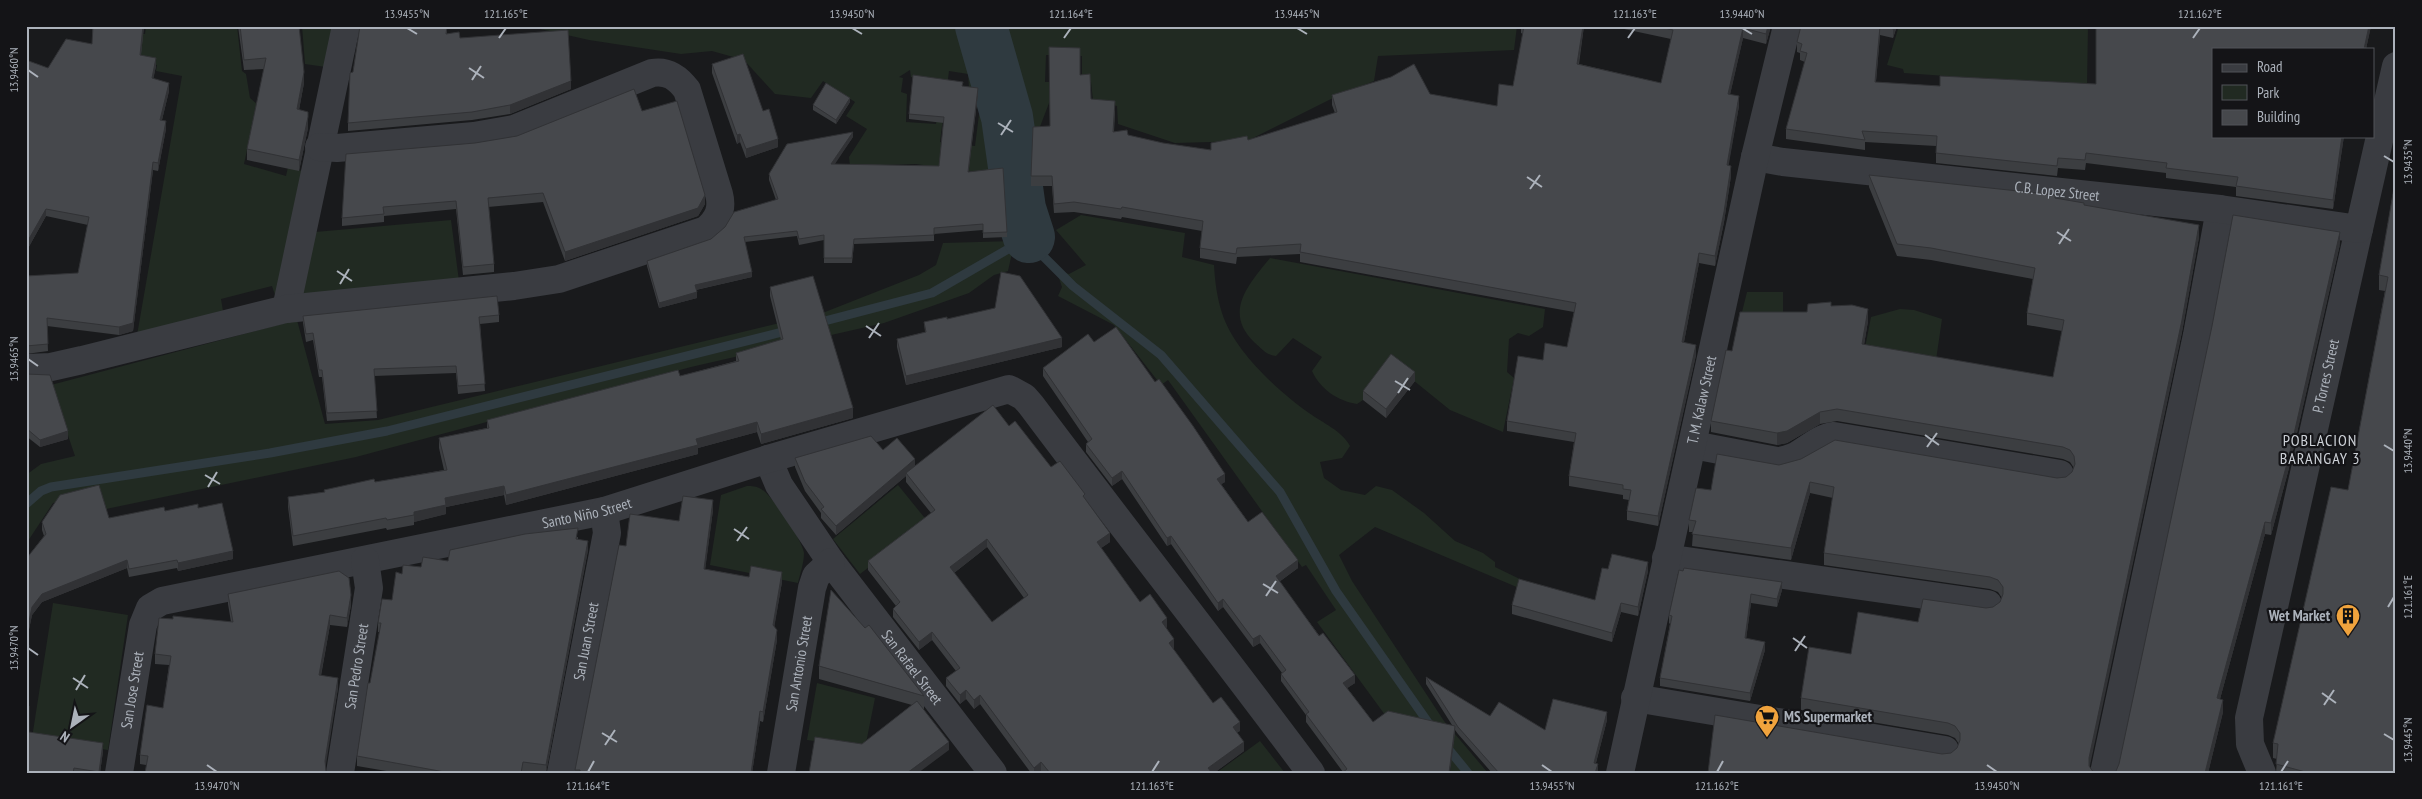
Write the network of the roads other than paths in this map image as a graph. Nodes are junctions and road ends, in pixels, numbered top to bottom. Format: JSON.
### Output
{"nodes":[{"id":1,"x":346,"y":26,"type":"edge"},
{"id":2,"x":1787,"y":26,"type":"edge"},
{"id":3,"x":2396,"y":66,"type":"edge"},
{"id":4,"x":319,"y":147,"type":"junction"},
{"id":5,"x":1755,"y":156,"type":"junction"},
{"id":6,"x":2220,"y":209,"type":"junction"},
{"id":7,"x":2359,"y":229,"type":"junction"},
{"id":8,"x":286,"y":310,"type":"junction"},
{"id":9,"x":26,"y":368,"type":"edge"},
{"id":10,"x":1693,"y":445,"type":"junction"},
{"id":11,"x":768,"y":459,"type":"junction"},
{"id":12,"x":2060,"y":474,"type":"dead end"},
{"id":13,"x":604,"y":510,"type":"junction"},
{"id":14,"x":1666,"y":558,"type":"junction"},
{"id":15,"x":365,"y":560,"type":"junction"},
{"id":16,"x":831,"y":562,"type":"junction"},
{"id":17,"x":1988,"y":604,"type":"dead end"},
{"id":18,"x":150,"y":608,"type":"joint"},
{"id":19,"x":1635,"y":698,"type":"junction"},
{"id":20,"x":1945,"y":750,"type":"dead end"},
{"id":21,"x":119,"y":773,"type":"edge"},
{"id":22,"x":340,"y":773,"type":"edge"},
{"id":23,"x":561,"y":773,"type":"edge"},
{"id":24,"x":781,"y":773,"type":"edge"},
{"id":25,"x":993,"y":773,"type":"edge"},
{"id":26,"x":1311,"y":773,"type":"edge"},
{"id":27,"x":1620,"y":773,"type":"edge"},
{"id":28,"x":2104,"y":773,"type":"edge"},
{"id":29,"x":2262,"y":773,"type":"edge"}],
"edges":[{"from":1,"to":4,"type":"street"},
{"from":2,"to":5,"type":"street","name":"T. M. Kalaw Street"},
{"from":3,"to":7,"type":"street","name":"P. Torres Street"},
{"from":4,"to":8,"type":"street"},
{"from":4,"to":8,"type":"street"},
{"from":5,"to":6,"type":"street","name":"C.B. Lopez Street"},
{"from":5,"to":10,"type":"street","name":"T. M. Kalaw Street"},
{"from":6,"to":7,"type":"street","name":"C.B. Lopez Street"},
{"from":6,"to":28,"type":"street"},
{"from":7,"to":29,"type":"street","name":"P. Torres Street"},
{"from":8,"to":9,"type":"street"},
{"from":10,"to":12,"type":"street"},
{"from":10,"to":14,"type":"street","name":"T. M. Kalaw Street"},
{"from":11,"to":13,"type":"street","name":"Santo Niño Street"},
{"from":11,"to":16,"type":"street","name":"San Rafael Street"},
{"from":11,"to":26,"type":"street","name":"Santo Niño Street"},
{"from":13,"to":15,"type":"street","name":"Santo Niño Street"},
{"from":13,"to":23,"type":"street","name":"San Juan Street"},
{"from":14,"to":17,"type":"street"},
{"from":14,"to":19,"type":"street","name":"T. M. Kalaw Street"},
{"from":15,"to":18,"type":"street","name":"Santo Niño Street"},
{"from":15,"to":22,"type":"street","name":"San Pedro Street"},
{"from":16,"to":24,"type":"street","name":"San Antonio Street"},
{"from":16,"to":25,"type":"street","name":"San Rafael Street"},
{"from":18,"to":21,"type":"street","name":"San Jose Street"},
{"from":19,"to":20,"type":"street"},
{"from":19,"to":27,"type":"street","name":"T. M. Kalaw Street"}]}
